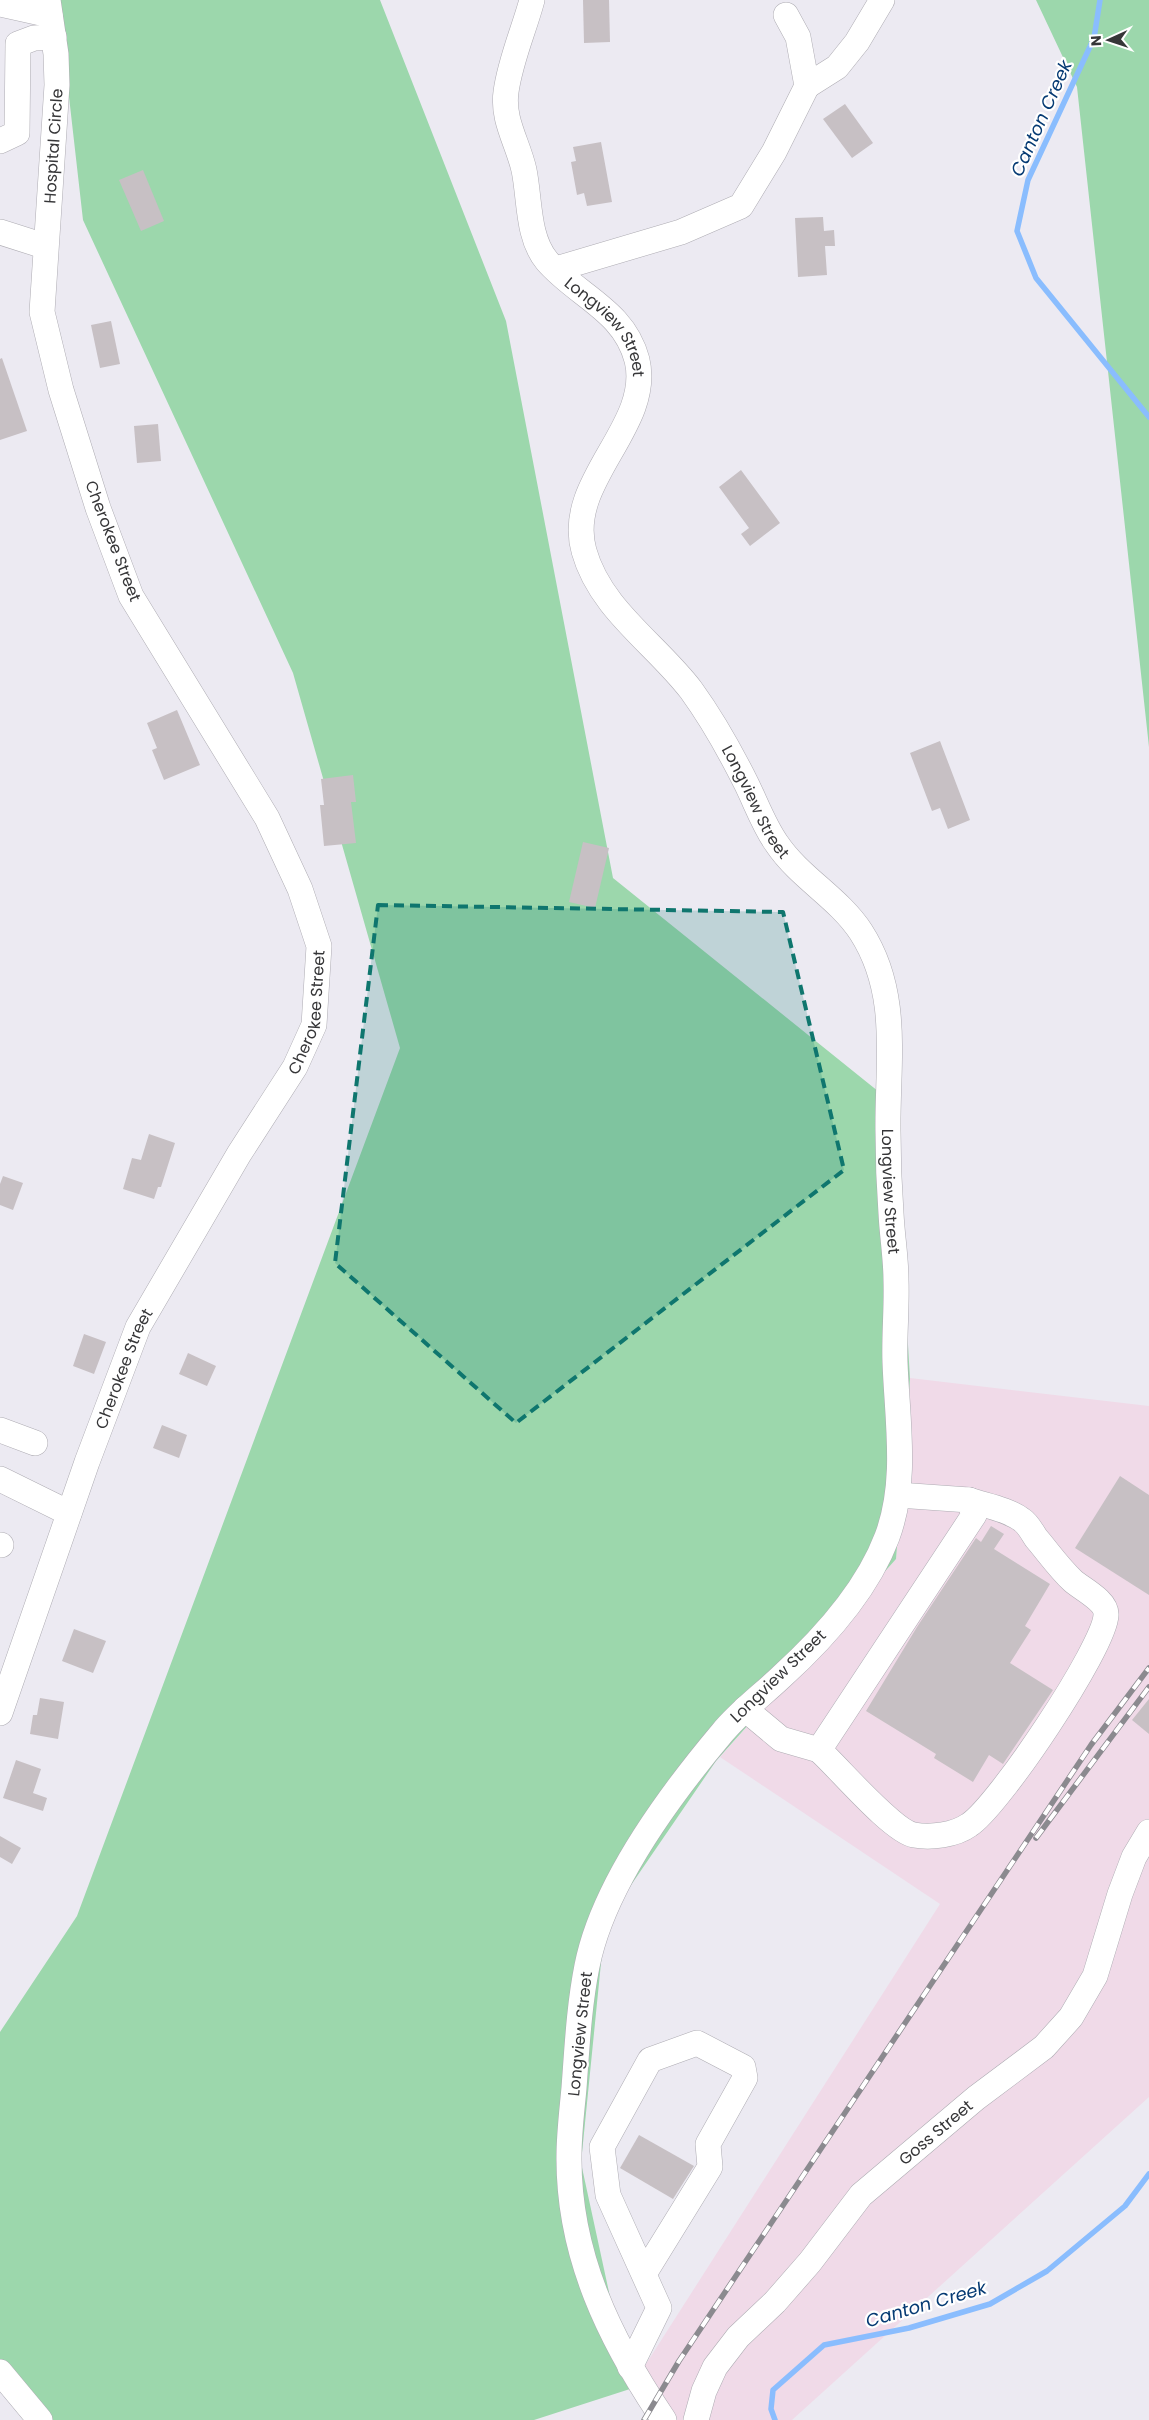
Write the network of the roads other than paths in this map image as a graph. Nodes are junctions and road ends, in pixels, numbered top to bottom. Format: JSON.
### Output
{"nodes":[{"id":1,"x":532,"y":0,"type":"edge"},
{"id":2,"x":882,"y":0,"type":"edge"},
{"id":3,"x":1,"y":4,"type":"edge"},
{"id":4,"x":786,"y":15,"type":"dead end"},
{"id":5,"x":51,"y":17,"type":"edge"},
{"id":6,"x":807,"y":86,"type":"junction"},
{"id":7,"x":0,"y":141,"type":"edge"},
{"id":8,"x":0,"y":232,"type":"edge"},
{"id":9,"x":44,"y":246,"type":"junction"},
{"id":10,"x":556,"y":269,"type":"junction"},
{"id":11,"x":0,"y":1430,"type":"edge"},
{"id":12,"x":35,"y":1443,"type":"dead end"},
{"id":13,"x":0,"y":1479,"type":"edge"},
{"id":14,"x":898,"y":1495,"type":"junction"},
{"id":15,"x":969,"y":1500,"type":"junction"},
{"id":16,"x":69,"y":1513,"type":"junction"},
{"id":17,"x":745,"y":1709,"type":"junction"},
{"id":18,"x":0,"y":1713,"type":"edge"},
{"id":19,"x":819,"y":1750,"type":"junction"},
{"id":20,"x":1149,"y":1832,"type":"edge"},
{"id":21,"x":644,"y":2274,"type":"junction"},
{"id":22,"x":630,"y":2367,"type":"junction"},
{"id":23,"x":0,"y":2372,"type":"edge"},
{"id":24,"x":40,"y":2420,"type":"edge"},
{"id":25,"x":664,"y":2420,"type":"edge"},
{"id":26,"x":696,"y":2420,"type":"edge"}],
"edges":[{"from":1,"to":10,"type":"street","name":"Longview Street"},
{"from":2,"to":6,"type":"street"},
{"from":3,"to":5,"type":"street"},
{"from":4,"to":6,"type":"street"},
{"from":5,"to":7,"type":"street"},
{"from":5,"to":9,"type":"street","name":"Hospital Circle"},
{"from":6,"to":10,"type":"street"},
{"from":8,"to":9,"type":"street"},
{"from":9,"to":16,"type":"street","name":"Cherokee Street"},
{"from":10,"to":14,"type":"street","name":"Longview Street"},
{"from":11,"to":12,"type":"street"},
{"from":13,"to":16,"type":"street"},
{"from":14,"to":15,"type":"street"},
{"from":14,"to":17,"type":"street","name":"Longview Street"},
{"from":15,"to":19,"type":"street"},
{"from":15,"to":19,"type":"street"},
{"from":16,"to":18,"type":"street","name":"Cherokee Street"},
{"from":17,"to":19,"type":"street"},
{"from":17,"to":22,"type":"street","name":"Longview Street"},
{"from":20,"to":26,"type":"street","name":"Goss Street"},
{"from":21,"to":21,"type":"street"},
{"from":21,"to":22,"type":"street"},
{"from":22,"to":25,"type":"street","name":"Longview Street"},
{"from":23,"to":24,"type":"street"}]}
